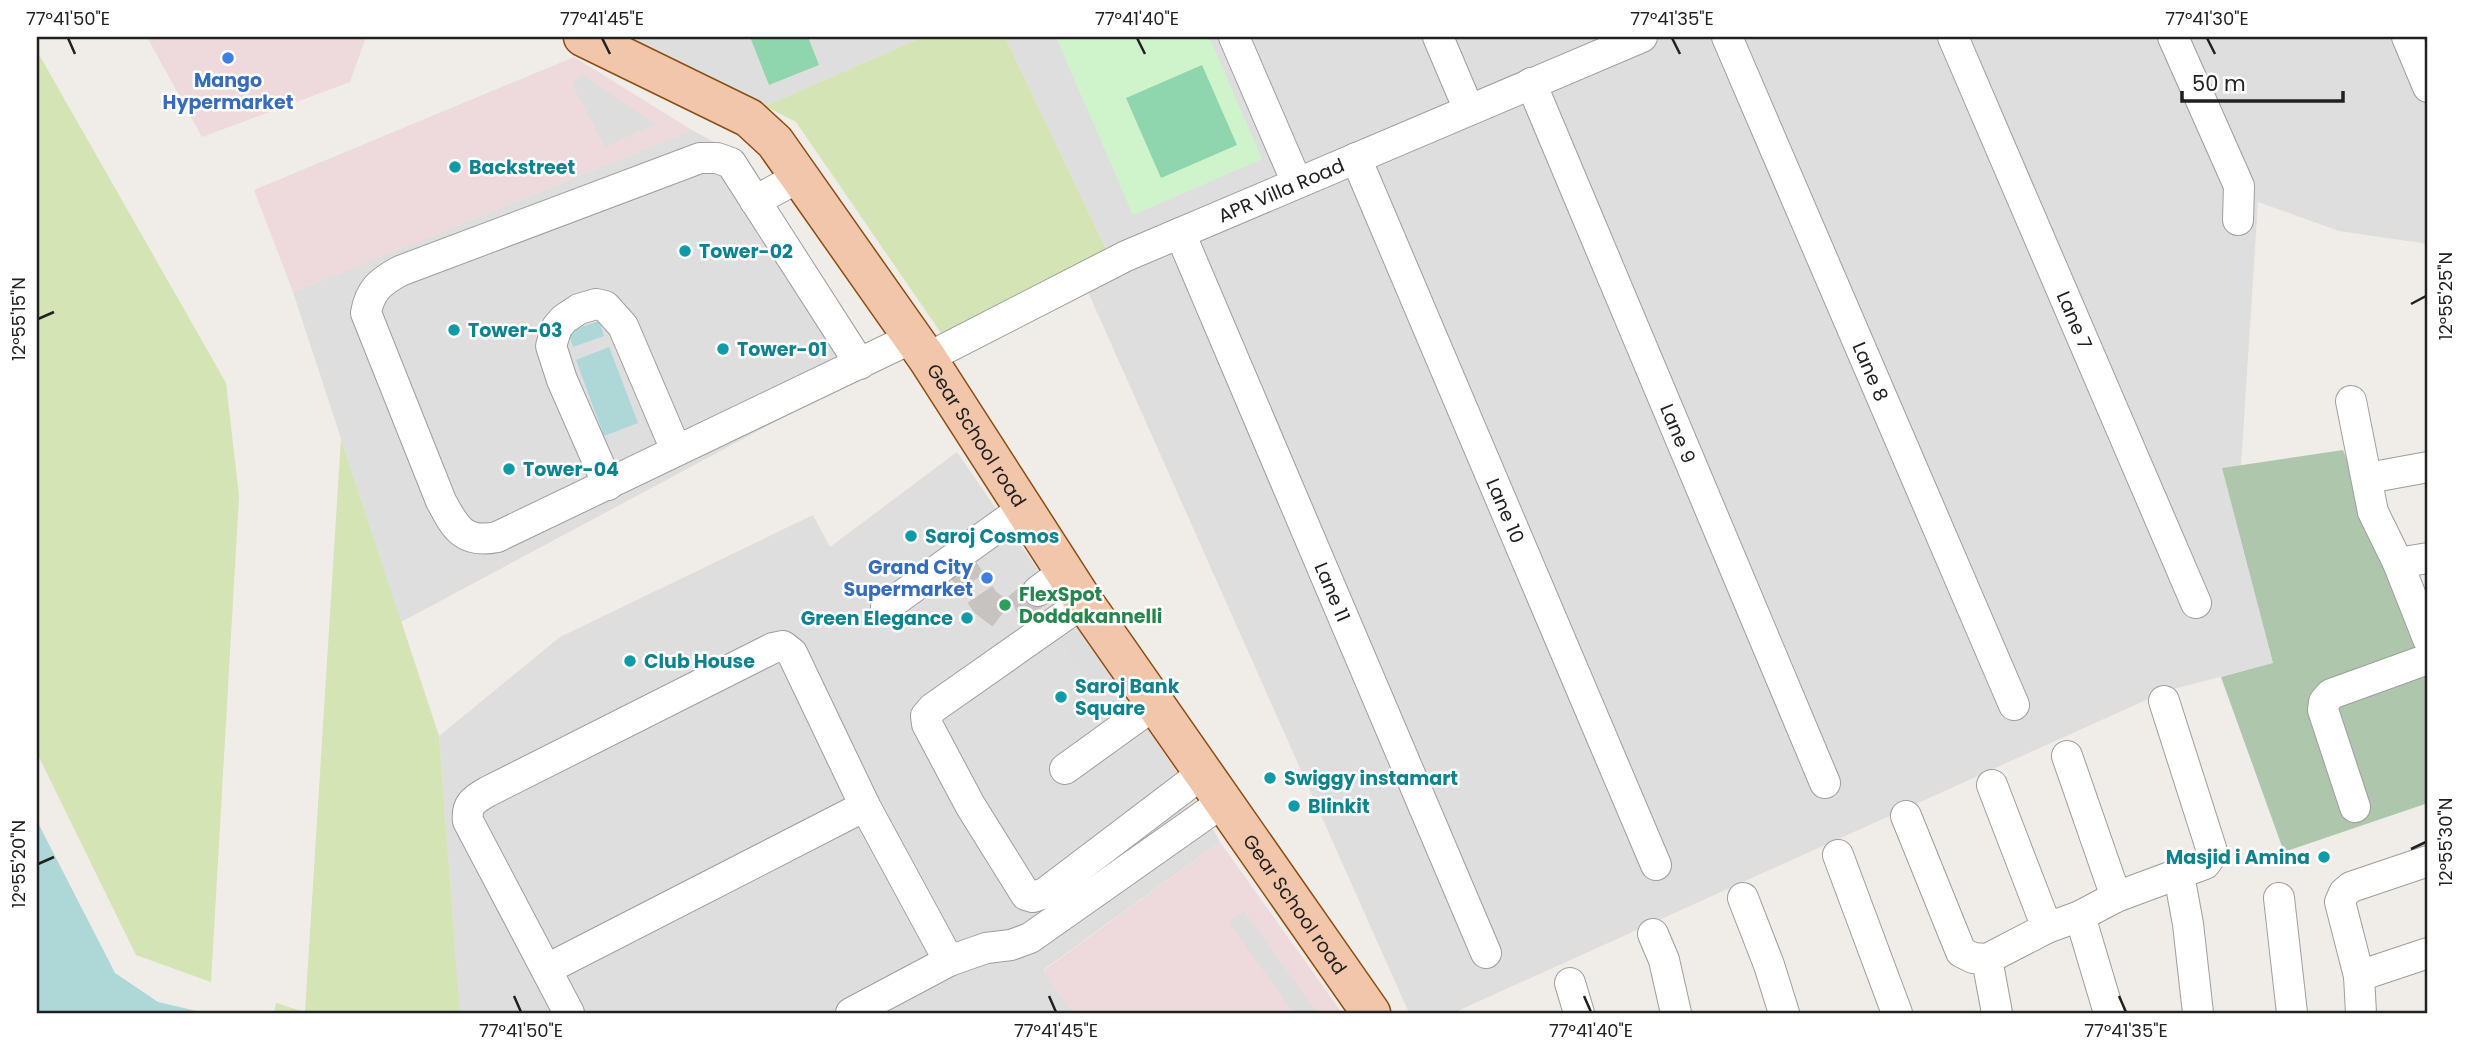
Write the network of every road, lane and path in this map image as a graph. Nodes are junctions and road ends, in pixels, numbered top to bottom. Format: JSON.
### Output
{"nodes":[{"id":1,"x":583,"y":37,"type":"edge"},
{"id":2,"x":1234,"y":37,"type":"edge"},
{"id":3,"x":1438,"y":37,"type":"edge"},
{"id":4,"x":1642,"y":37,"type":"edge"},
{"id":5,"x":1727,"y":37,"type":"edge"},
{"id":6,"x":1953,"y":37,"type":"edge"},
{"id":7,"x":2173,"y":37,"type":"edge"},
{"id":8,"x":2407,"y":37,"type":"edge"},
{"id":9,"x":1531,"y":83,"type":"junction"},
{"id":10,"x":2428,"y":87,"type":"edge"},
{"id":11,"x":1469,"y":110,"type":"junction"},
{"id":12,"x":1356,"y":158,"type":"junction"},
{"id":13,"x":799,"y":177,"type":"junction"},
{"id":14,"x":1297,"y":183,"type":"junction"},
{"id":15,"x":755,"y":201,"type":"junction"},
{"id":16,"x":2238,"y":220,"type":"dead end"},
{"id":17,"x":1180,"y":233,"type":"junction"},
{"id":18,"x":920,"y":348,"type":"junction"},
{"id":19,"x":860,"y":364,"type":"junction"},
{"id":20,"x":2351,"y":401,"type":"dead end"},
{"id":21,"x":676,"y":450,"type":"junction"},
{"id":22,"x":2428,"y":467,"type":"edge"},
{"id":23,"x":2368,"y":478,"type":"junction"},
{"id":24,"x":608,"y":485,"type":"junction"},
{"id":25,"x":1024,"y":508,"type":"junction"},
{"id":26,"x":2428,"y":558,"type":"edge"},
{"id":27,"x":2398,"y":563,"type":"junction"},
{"id":28,"x":1062,"y":588,"type":"junction"},
{"id":29,"x":2196,"y":603,"type":"dead end"},
{"id":30,"x":886,"y":607,"type":"dead end"},
{"id":31,"x":2428,"y":639,"type":"edge"},
{"id":32,"x":2428,"y":659,"type":"edge"},
{"id":33,"x":2164,"y":701,"type":"dead end"},
{"id":34,"x":1155,"y":704,"type":"junction"},
{"id":35,"x":2014,"y":705,"type":"dead end"},
{"id":36,"x":2067,"y":757,"type":"dead end"},
{"id":37,"x":1065,"y":769,"type":"dead end"},
{"id":38,"x":1825,"y":783,"type":"dead end"},
{"id":39,"x":1992,"y":785,"type":"dead end"},
{"id":40,"x":1213,"y":788,"type":"junction"},
{"id":41,"x":865,"y":806,"type":"junction"},
{"id":42,"x":2355,"y":807,"type":"dead end"},
{"id":43,"x":1906,"y":816,"type":"dead end"},
{"id":44,"x":1838,"y":855,"type":"dead end"},
{"id":45,"x":2428,"y":860,"type":"edge"},
{"id":46,"x":1656,"y":865,"type":"dead end"},
{"id":47,"x":2179,"y":875,"type":"junction"},
{"id":48,"x":2116,"y":897,"type":"junction"},
{"id":49,"x":1743,"y":898,"type":"dead end"},
{"id":50,"x":2279,"y":898,"type":"dead end"},
{"id":51,"x":2080,"y":916,"type":"junction"},
{"id":52,"x":2046,"y":928,"type":"junction"},
{"id":53,"x":1653,"y":934,"type":"dead end"},
{"id":54,"x":1486,"y":953,"type":"dead end"},
{"id":55,"x":2428,"y":953,"type":"edge"},
{"id":56,"x":1987,"y":959,"type":"junction"},
{"id":57,"x":949,"y":961,"type":"junction"},
{"id":58,"x":547,"y":970,"type":"junction"},
{"id":59,"x":2359,"y":976,"type":"junction"},
{"id":60,"x":1570,"y":983,"type":"dead end"},
{"id":61,"x":569,"y":1013,"type":"edge"},
{"id":62,"x":851,"y":1013,"type":"edge"},
{"id":63,"x":1371,"y":1013,"type":"edge"},
{"id":64,"x":1578,"y":1013,"type":"edge"},
{"id":65,"x":1676,"y":1013,"type":"edge"},
{"id":66,"x":1784,"y":1013,"type":"edge"},
{"id":67,"x":1897,"y":1013,"type":"edge"},
{"id":68,"x":1997,"y":1013,"type":"edge"},
{"id":69,"x":2109,"y":1013,"type":"edge"},
{"id":70,"x":2198,"y":1013,"type":"edge"},
{"id":71,"x":2292,"y":1013,"type":"edge"},
{"id":72,"x":2361,"y":1013,"type":"edge"}],
"edges":[{"from":1,"to":13,"type":"main road","name":"Gear School road"},
{"from":2,"to":14,"type":"street"},
{"from":3,"to":11,"type":"street"},
{"from":4,"to":9,"type":"street","name":"APR Villa Road"},
{"from":5,"to":35,"type":"street","name":"Lane 8"},
{"from":6,"to":29,"type":"street","name":"Lane 7"},
{"from":7,"to":16,"type":"street"},
{"from":8,"to":10,"type":"street"},
{"from":9,"to":11,"type":"street","name":"APR Villa Road"},
{"from":9,"to":38,"type":"street","name":"Lane 9"},
{"from":11,"to":12,"type":"street","name":"APR Villa Road"},
{"from":12,"to":14,"type":"street","name":"APR Villa Road"},
{"from":12,"to":46,"type":"street","name":"Lane 10"},
{"from":13,"to":15,"type":"street"},
{"from":13,"to":18,"type":"main road","name":"Gear School road"},
{"from":14,"to":17,"type":"street","name":"APR Villa Road"},
{"from":15,"to":19,"type":"street","name":"APR Villa Road"},
{"from":15,"to":24,"type":"street","name":"APR Villa Road"},
{"from":17,"to":18,"type":"street","name":"APR Villa Road"},
{"from":17,"to":54,"type":"street","name":"Lane 11"},
{"from":18,"to":19,"type":"street","name":"APR Villa Road"},
{"from":18,"to":25,"type":"main road","name":"Gear School road"},
{"from":19,"to":21,"type":"street","name":"APR Villa Road"},
{"from":20,"to":23,"type":"street"},
{"from":21,"to":24,"type":"street","name":"APR Villa Road"},
{"from":21,"to":24,"type":"street"},
{"from":22,"to":23,"type":"street"},
{"from":23,"to":27,"type":"street"},
{"from":25,"to":28,"type":"main road","name":"Gear School road"},
{"from":25,"to":30,"type":"street"},
{"from":26,"to":27,"type":"street"},
{"from":27,"to":31,"type":"street"},
{"from":28,"to":34,"type":"main road","name":"Gear School road"},
{"from":28,"to":40,"type":"street"},
{"from":32,"to":42,"type":"street"},
{"from":33,"to":47,"type":"street"},
{"from":34,"to":37,"type":"street"},
{"from":34,"to":40,"type":"main road","name":"Gear School road"},
{"from":36,"to":48,"type":"street"},
{"from":39,"to":52,"type":"street"},
{"from":40,"to":57,"type":"street"},
{"from":40,"to":63,"type":"main road","name":"Gear School road"},
{"from":41,"to":57,"type":"street"},
{"from":41,"to":58,"type":"street"},
{"from":41,"to":58,"type":"street"},
{"from":43,"to":56,"type":"street"},
{"from":44,"to":67,"type":"street"},
{"from":45,"to":59,"type":"street"},
{"from":47,"to":48,"type":"street"},
{"from":47,"to":70,"type":"street"},
{"from":48,"to":51,"type":"street"},
{"from":49,"to":66,"type":"street"},
{"from":50,"to":71,"type":"street"},
{"from":51,"to":52,"type":"street"},
{"from":51,"to":69,"type":"street"},
{"from":52,"to":56,"type":"street"},
{"from":53,"to":65,"type":"street"},
{"from":55,"to":59,"type":"street"},
{"from":56,"to":68,"type":"street"},
{"from":57,"to":62,"type":"street"},
{"from":58,"to":61,"type":"street"},
{"from":59,"to":72,"type":"street"},
{"from":60,"to":64,"type":"street"}]}
